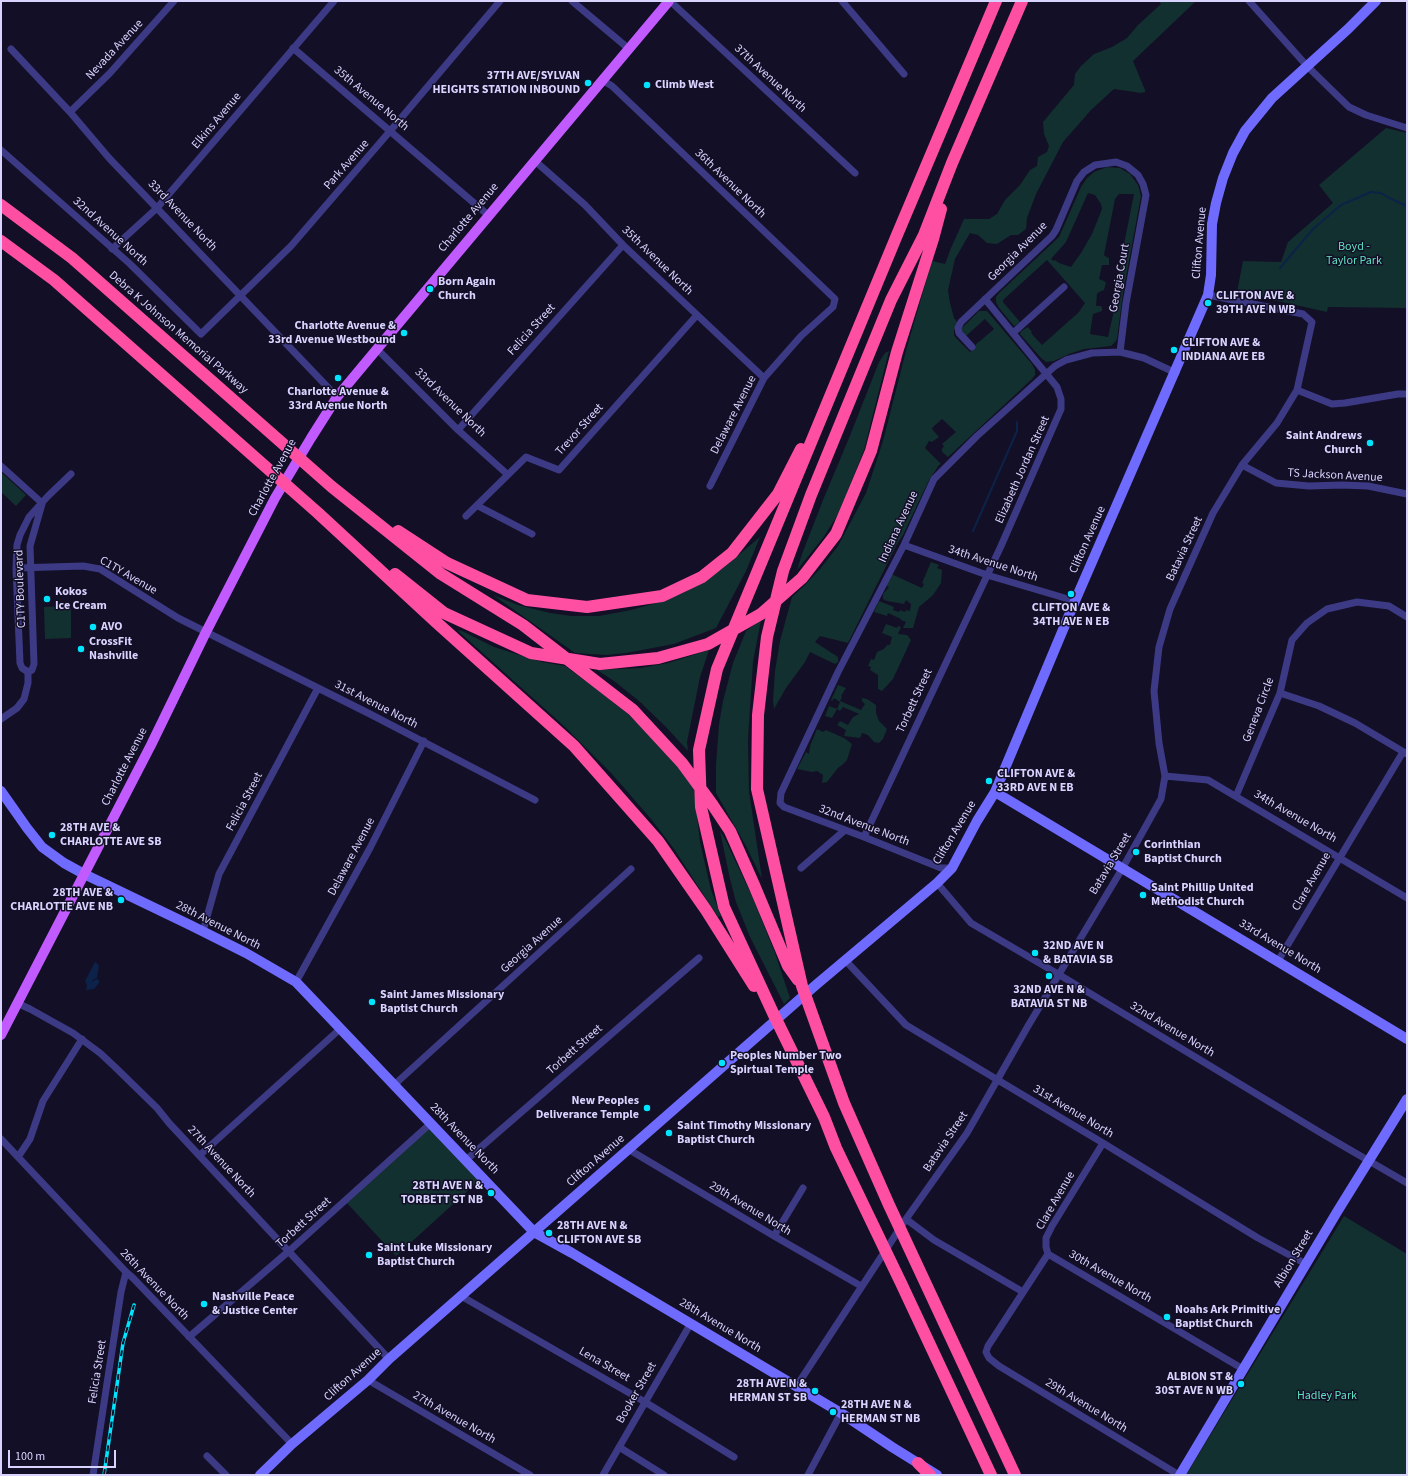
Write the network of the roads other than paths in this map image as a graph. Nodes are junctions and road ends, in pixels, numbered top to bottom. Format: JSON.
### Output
{"nodes":[{"id":1,"x":174,"y":1,"type":"edge"},
{"id":2,"x":334,"y":1,"type":"edge"},
{"id":3,"x":500,"y":1,"type":"edge"},
{"id":4,"x":572,"y":1,"type":"edge"},
{"id":5,"x":670,"y":1,"type":"edge"},
{"id":6,"x":842,"y":1,"type":"edge"},
{"id":7,"x":996,"y":1,"type":"edge"},
{"id":8,"x":1022,"y":1,"type":"edge"},
{"id":9,"x":1249,"y":1,"type":"edge"},
{"id":10,"x":1376,"y":1,"type":"edge"},
{"id":11,"x":293,"y":48,"type":"junction"},
{"id":12,"x":11,"y":49,"type":"dead end"},
{"id":13,"x":629,"y":49,"type":"junction"},
{"id":14,"x":1307,"y":66,"type":"junction"},
{"id":15,"x":904,"y":74,"type":"dead end"},
{"id":16,"x":602,"y":80,"type":"junction"},
{"id":17,"x":70,"y":112,"type":"junction"},
{"id":18,"x":1407,"y":128,"type":"edge"},
{"id":19,"x":391,"y":130,"type":"junction"},
{"id":20,"x":1,"y":150,"type":"edge"},
{"id":21,"x":535,"y":161,"type":"junction"},
{"id":22,"x":1118,"y":162,"type":"joint"},
{"id":23,"x":952,"y":163,"type":"junction"},
{"id":24,"x":855,"y":173,"type":"dead end"},
{"id":25,"x":1,"y":205,"type":"edge"},
{"id":26,"x":157,"y":208,"type":"junction"},
{"id":27,"x":488,"y":215,"type":"junction"},
{"id":28,"x":1,"y":241,"type":"edge"},
{"id":29,"x":624,"y":245,"type":"junction"},
{"id":30,"x":112,"y":249,"type":"junction"},
{"id":31,"x":1064,"y":287,"type":"dead end"},
{"id":32,"x":242,"y":296,"type":"junction"},
{"id":33,"x":1208,"y":296,"type":"junction"},
{"id":34,"x":985,"y":299,"type":"junction"},
{"id":35,"x":833,"y":307,"type":"joint"},
{"id":36,"x":697,"y":315,"type":"junction"},
{"id":37,"x":1013,"y":333,"type":"junction"},
{"id":38,"x":201,"y":334,"type":"joint"},
{"id":39,"x":972,"y":347,"type":"dead end"},
{"id":40,"x":377,"y":349,"type":"junction"},
{"id":41,"x":1120,"y":352,"type":"junction"},
{"id":42,"x":845,"y":362,"type":"junction"},
{"id":43,"x":1176,"y":373,"type":"junction"},
{"id":44,"x":1046,"y":374,"type":"junction"},
{"id":45,"x":764,"y":378,"type":"junction"},
{"id":46,"x":1297,"y":390,"type":"junction"},
{"id":47,"x":1407,"y":394,"type":"edge"},
{"id":48,"x":337,"y":397,"type":"junction"},
{"id":49,"x":458,"y":430,"type":"junction"},
{"id":50,"x":1242,"y":464,"type":"junction"},
{"id":51,"x":1,"y":466,"type":"edge"},
{"id":52,"x":71,"y":474,"type":"dead end"},
{"id":53,"x":507,"y":474,"type":"junction"},
{"id":54,"x":710,"y":486,"type":"dead end"},
{"id":55,"x":332,"y":487,"type":"junction"},
{"id":56,"x":1407,"y":494,"type":"edge"},
{"id":57,"x":42,"y":504,"type":"junction"},
{"id":58,"x":478,"y":506,"type":"junction"},
{"id":59,"x":318,"y":513,"type":"junction"},
{"id":60,"x":466,"y":516,"type":"dead end"},
{"id":61,"x":532,"y":534,"type":"dead end"},
{"id":62,"x":904,"y":545,"type":"junction"},
{"id":63,"x":16,"y":568,"type":"junction"},
{"id":64,"x":30,"y":568,"type":"junction"},
{"id":65,"x":986,"y":575,"type":"junction"},
{"id":66,"x":1075,"y":601,"type":"junction"},
{"id":67,"x":1407,"y":617,"type":"edge"},
{"id":68,"x":206,"y":632,"type":"junction"},
{"id":69,"x":28,"y":672,"type":"junction"},
{"id":70,"x":318,"y":688,"type":"junction"},
{"id":71,"x":1280,"y":693,"type":"junction"},
{"id":72,"x":1,"y":719,"type":"edge"},
{"id":73,"x":424,"y":741,"type":"junction"},
{"id":74,"x":1405,"y":753,"type":"edge"},
{"id":75,"x":1165,"y":776,"type":"junction"},
{"id":76,"x":1,"y":791,"type":"edge"},
{"id":77,"x":995,"y":792,"type":"junction"},
{"id":78,"x":781,"y":793,"type":"joint"},
{"id":79,"x":1236,"y":796,"type":"junction"},
{"id":80,"x":535,"y":800,"type":"dead end"},
{"id":81,"x":845,"y":830,"type":"junction"},
{"id":82,"x":864,"y":837,"type":"junction"},
{"id":83,"x":1339,"y":856,"type":"junction"},
{"id":84,"x":801,"y":868,"type":"dead end"},
{"id":85,"x":952,"y":868,"type":"junction"},
{"id":86,"x":631,"y":869,"type":"dead end"},
{"id":87,"x":1122,"y":869,"type":"junction"},
{"id":88,"x":84,"y":874,"type":"junction"},
{"id":89,"x":937,"y":883,"type":"junction"},
{"id":90,"x":1407,"y":898,"type":"edge"},
{"id":91,"x":203,"y":931,"type":"junction"},
{"id":92,"x":699,"y":958,"type":"dead end"},
{"id":93,"x":845,"y":960,"type":"junction"},
{"id":94,"x":1278,"y":961,"type":"junction"},
{"id":95,"x":1058,"y":974,"type":"junction"},
{"id":96,"x":296,"y":982,"type":"junction"},
{"id":97,"x":802,"y":987,"type":"junction"},
{"id":98,"x":17,"y":1003,"type":"junction"},
{"id":99,"x":772,"y":1013,"type":"junction"},
{"id":100,"x":340,"y":1029,"type":"junction"},
{"id":101,"x":1,"y":1034,"type":"edge"},
{"id":102,"x":82,"y":1039,"type":"junction"},
{"id":103,"x":1407,"y":1040,"type":"edge"},
{"id":104,"x":997,"y":1080,"type":"junction"},
{"id":105,"x":394,"y":1085,"type":"junction"},
{"id":106,"x":1407,"y":1099,"type":"edge"},
{"id":107,"x":431,"y":1124,"type":"junction"},
{"id":108,"x":1,"y":1139,"type":"edge"},
{"id":109,"x":1103,"y":1143,"type":"junction"},
{"id":110,"x":628,"y":1149,"type":"junction"},
{"id":111,"x":200,"y":1155,"type":"junction"},
{"id":112,"x":18,"y":1157,"type":"junction"},
{"id":113,"x":466,"y":1160,"type":"junction"},
{"id":114,"x":1369,"y":1161,"type":"junction"},
{"id":115,"x":1407,"y":1183,"type":"edge"},
{"id":116,"x":802,"y":1188,"type":"dead end"},
{"id":117,"x":906,"y":1219,"type":"junction"},
{"id":118,"x":534,"y":1232,"type":"junction"},
{"id":119,"x":774,"y":1236,"type":"junction"},
{"id":120,"x":289,"y":1251,"type":"junction"},
{"id":121,"x":1048,"y":1254,"type":"junction"},
{"id":122,"x":1306,"y":1264,"type":"junction"},
{"id":123,"x":126,"y":1272,"type":"junction"},
{"id":124,"x":861,"y":1286,"type":"junction"},
{"id":125,"x":1022,"y":1292,"type":"junction"},
{"id":126,"x":461,"y":1296,"type":"junction"},
{"id":127,"x":691,"y":1323,"type":"junction"},
{"id":128,"x":189,"y":1337,"type":"junction"},
{"id":129,"x":389,"y":1359,"type":"junction"},
{"id":130,"x":1243,"y":1369,"type":"junction"},
{"id":131,"x":368,"y":1380,"type":"junction"},
{"id":132,"x":796,"y":1387,"type":"junction"},
{"id":133,"x":645,"y":1402,"type":"junction"},
{"id":134,"x":841,"y":1413,"type":"junction"},
{"id":135,"x":292,"y":1444,"type":"junction"},
{"id":136,"x":619,"y":1446,"type":"junction"},
{"id":137,"x":207,"y":1456,"type":"dead end"},
{"id":138,"x":734,"y":1456,"type":"dead end"},
{"id":139,"x":918,"y":1463,"type":"junction"},
{"id":140,"x":263,"y":1474,"type":"edge"},
{"id":141,"x":93,"y":1475,"type":"edge"},
{"id":142,"x":226,"y":1475,"type":"edge"},
{"id":143,"x":530,"y":1475,"type":"edge"},
{"id":144,"x":603,"y":1475,"type":"edge"},
{"id":145,"x":664,"y":1475,"type":"edge"},
{"id":146,"x":808,"y":1475,"type":"edge"},
{"id":147,"x":930,"y":1475,"type":"edge"},
{"id":148,"x":937,"y":1475,"type":"edge"},
{"id":149,"x":991,"y":1475,"type":"edge"},
{"id":150,"x":1015,"y":1475,"type":"edge"},
{"id":151,"x":1179,"y":1475,"type":"edge"}],
"edges":[{"from":1,"to":17,"type":"street","name":"Nevada Avenue"},
{"from":2,"to":11,"type":"street","name":"Elkins Avenue"},
{"from":3,"to":19,"type":"street","name":"Park Avenue"},
{"from":4,"to":13,"type":"street"},
{"from":5,"to":13,"type":"main road","name":"Charlotte Avenue"},
{"from":5,"to":24,"type":"street","name":"37th Avenue North"},
{"from":6,"to":15,"type":"street"},
{"from":7,"to":42,"type":"highway"},
{"from":8,"to":23,"type":"highway"},
{"from":9,"to":14,"type":"street"},
{"from":10,"to":14,"type":"street","name":"Clifton Avenue"},
{"from":11,"to":19,"type":"street","name":"35th Avenue North"},
{"from":11,"to":26,"type":"street","name":"Elkins Avenue"},
{"from":12,"to":17,"type":"street","name":"33rd Avenue North"},
{"from":13,"to":16,"type":"main road","name":"Charlotte Avenue"},
{"from":14,"to":18,"type":"street"},
{"from":14,"to":33,"type":"street","name":"Clifton Avenue"},
{"from":16,"to":21,"type":"main road","name":"Charlotte Avenue"},
{"from":16,"to":35,"type":"street","name":"36th Avenue North"},
{"from":17,"to":26,"type":"street","name":"33rd Avenue North"},
{"from":19,"to":27,"type":"street","name":"35th Avenue North"},
{"from":19,"to":32,"type":"street","name":"Park Avenue"},
{"from":20,"to":30,"type":"street","name":"32nd Avenue North"},
{"from":21,"to":27,"type":"main road","name":"Charlotte Avenue"},
{"from":21,"to":29,"type":"street","name":"35th Avenue North"},
{"from":22,"to":34,"type":"street","name":"Georgia Avenue"},
{"from":22,"to":41,"type":"street","name":"Georgia Court"},
{"from":23,"to":59,"type":"highway"},
{"from":23,"to":97,"type":"highway"},
{"from":25,"to":55,"type":"highway","name":"Debra K Johnson Memorial Parkway"},
{"from":26,"to":30,"type":"street","name":"Elkins Avenue"},
{"from":26,"to":32,"type":"street","name":"33rd Avenue North"},
{"from":27,"to":40,"type":"main road","name":"Charlotte Avenue"},
{"from":28,"to":59,"type":"highway"},
{"from":29,"to":36,"type":"street","name":"35th Avenue North"},
{"from":29,"to":49,"type":"street","name":"Felicia Street"},
{"from":30,"to":38,"type":"street","name":"32nd Avenue North"},
{"from":31,"to":37,"type":"street"},
{"from":32,"to":38,"type":"street","name":"Park Avenue"},
{"from":32,"to":48,"type":"street","name":"33rd Avenue North"},
{"from":33,"to":43,"type":"street","name":"Clifton Avenue"},
{"from":33,"to":46,"type":"street","name":"Batavia Street"},
{"from":34,"to":37,"type":"street"},
{"from":34,"to":39,"type":"street","name":"Georgia Avenue"},
{"from":35,"to":45,"type":"street","name":"Delaware Avenue"},
{"from":36,"to":45,"type":"street","name":"35th Avenue North"},
{"from":36,"to":53,"type":"street","name":"Trevor Street"},
{"from":37,"to":44,"type":"street"},
{"from":40,"to":48,"type":"main road","name":"Charlotte Avenue"},
{"from":40,"to":49,"type":"street","name":"33rd Avenue North"},
{"from":41,"to":43,"type":"street"},
{"from":41,"to":44,"type":"street","name":"Indiana Avenue"},
{"from":42,"to":55,"type":"highway"},
{"from":42,"to":99,"type":"highway"},
{"from":43,"to":66,"type":"street","name":"Clifton Avenue"},
{"from":44,"to":62,"type":"street","name":"Indiana Avenue"},
{"from":44,"to":65,"type":"street","name":"Elizabeth Jordan Street"},
{"from":45,"to":54,"type":"street","name":"Delaware Avenue"},
{"from":46,"to":47,"type":"street"},
{"from":46,"to":50,"type":"street","name":"Batavia Street"},
{"from":48,"to":68,"type":"main road","name":"Charlotte Avenue"},
{"from":49,"to":53,"type":"street","name":"33rd Avenue North"},
{"from":50,"to":56,"type":"street","name":"TS Jackson Avenue"},
{"from":50,"to":75,"type":"street","name":"Batavia Street"},
{"from":51,"to":57,"type":"street"},
{"from":52,"to":57,"type":"street","name":"C1TY Boulevard"},
{"from":53,"to":58,"type":"street","name":"Trevor Street"},
{"from":55,"to":97,"type":"highway"},
{"from":57,"to":63,"type":"street","name":"C1TY Boulevard"},
{"from":57,"to":64,"type":"street","name":"C1TY Boulevard"},
{"from":58,"to":60,"type":"street","name":"Trevor Street"},
{"from":58,"to":61,"type":"street"},
{"from":59,"to":99,"type":"highway"},
{"from":62,"to":65,"type":"street","name":"34th Avenue North"},
{"from":62,"to":78,"type":"street","name":"Indiana Avenue"},
{"from":63,"to":64,"type":"street","name":"C1TY Avenue"},
{"from":63,"to":69,"type":"street","name":"C1TY Boulevard"},
{"from":64,"to":68,"type":"street","name":"C1TY Avenue"},
{"from":64,"to":69,"type":"street","name":"C1TY Boulevard"},
{"from":65,"to":66,"type":"street","name":"34th Avenue North"},
{"from":65,"to":82,"type":"street","name":"Torbett Street"},
{"from":66,"to":77,"type":"street","name":"Clifton Avenue"},
{"from":67,"to":71,"type":"street","name":"Geneva Circle"},
{"from":68,"to":70,"type":"street","name":"31st Avenue North"},
{"from":68,"to":88,"type":"main road","name":"Charlotte Avenue"},
{"from":69,"to":72,"type":"street","name":"C1TY Boulevard"},
{"from":70,"to":73,"type":"street","name":"31st Avenue North"},
{"from":70,"to":91,"type":"street","name":"Felicia Street"},
{"from":71,"to":74,"type":"street"},
{"from":71,"to":79,"type":"street","name":"Geneva Circle"},
{"from":73,"to":80,"type":"street","name":"31st Avenue North"},
{"from":73,"to":96,"type":"street","name":"Delaware Avenue"},
{"from":74,"to":83,"type":"street","name":"Clare Avenue"},
{"from":75,"to":79,"type":"street","name":"34th Avenue North"},
{"from":75,"to":87,"type":"street","name":"Batavia Street"},
{"from":76,"to":88,"type":"street","name":"28th Avenue North"},
{"from":77,"to":85,"type":"street","name":"Clifton Avenue"},
{"from":77,"to":87,"type":"street","name":"33rd Avenue North"},
{"from":78,"to":81,"type":"street","name":"32nd Avenue North"},
{"from":79,"to":83,"type":"street","name":"34th Avenue North"},
{"from":81,"to":82,"type":"street","name":"32nd Avenue North"},
{"from":81,"to":84,"type":"street"},
{"from":82,"to":85,"type":"street","name":"32nd Avenue North"},
{"from":83,"to":90,"type":"street","name":"34th Avenue North"},
{"from":83,"to":94,"type":"street","name":"Clare Avenue"},
{"from":85,"to":89,"type":"street","name":"Clifton Avenue"},
{"from":86,"to":105,"type":"street","name":"Georgia Avenue"},
{"from":87,"to":94,"type":"street","name":"33rd Avenue North"},
{"from":87,"to":95,"type":"street","name":"Batavia Street"},
{"from":88,"to":91,"type":"street","name":"28th Avenue North"},
{"from":88,"to":98,"type":"main road","name":"Charlotte Avenue"},
{"from":89,"to":93,"type":"street","name":"Clifton Avenue"},
{"from":89,"to":95,"type":"street","name":"32nd Avenue North"},
{"from":91,"to":96,"type":"street","name":"28th Avenue North"},
{"from":92,"to":113,"type":"street","name":"Torbett Street"},
{"from":93,"to":104,"type":"street","name":"31st Avenue North"},
{"from":93,"to":110,"type":"street","name":"Clifton Avenue"},
{"from":94,"to":103,"type":"street","name":"33rd Avenue North"},
{"from":95,"to":104,"type":"street","name":"Batavia Street"},
{"from":95,"to":114,"type":"street","name":"32nd Avenue North"},
{"from":96,"to":100,"type":"street","name":"28th Avenue North"},
{"from":97,"to":150,"type":"highway"},
{"from":98,"to":101,"type":"main road","name":"Charlotte Avenue"},
{"from":98,"to":102,"type":"street","name":"27th Avenue North"},
{"from":99,"to":149,"type":"highway"},
{"from":100,"to":105,"type":"street","name":"28th Avenue North"},
{"from":100,"to":111,"type":"street"},
{"from":102,"to":111,"type":"street","name":"27th Avenue North"},
{"from":102,"to":112,"type":"street"},
{"from":104,"to":109,"type":"street","name":"31st Avenue North"},
{"from":104,"to":117,"type":"street","name":"Batavia Street"},
{"from":105,"to":107,"type":"street","name":"28th Avenue North"},
{"from":106,"to":114,"type":"street","name":"Albion Street"},
{"from":107,"to":113,"type":"street","name":"28th Avenue North"},
{"from":107,"to":120,"type":"street","name":"Torbett Street"},
{"from":108,"to":112,"type":"street","name":"26th Avenue North"},
{"from":109,"to":121,"type":"street","name":"Clare Avenue"},
{"from":109,"to":122,"type":"street","name":"31st Avenue North"},
{"from":110,"to":118,"type":"street","name":"Clifton Avenue"},
{"from":110,"to":119,"type":"street","name":"29th Avenue North"},
{"from":111,"to":120,"type":"street","name":"27th Avenue North"},
{"from":112,"to":123,"type":"street","name":"26th Avenue North"},
{"from":113,"to":118,"type":"street","name":"28th Avenue North"},
{"from":114,"to":115,"type":"street","name":"32nd Avenue North"},
{"from":114,"to":122,"type":"street","name":"Albion Street"},
{"from":116,"to":119,"type":"street"},
{"from":117,"to":124,"type":"street","name":"Batavia Street"},
{"from":117,"to":125,"type":"street"},
{"from":118,"to":126,"type":"street","name":"Clifton Avenue"},
{"from":118,"to":127,"type":"street","name":"28th Avenue North"},
{"from":119,"to":124,"type":"street","name":"29th Avenue North"},
{"from":120,"to":128,"type":"street","name":"Torbett Street"},
{"from":120,"to":129,"type":"street","name":"27th Avenue North"},
{"from":121,"to":125,"type":"street"},
{"from":121,"to":130,"type":"street","name":"30th Avenue North"},
{"from":122,"to":130,"type":"street","name":"Albion Street"},
{"from":123,"to":128,"type":"street","name":"26th Avenue North"},
{"from":123,"to":141,"type":"street","name":"Felicia Street"},
{"from":124,"to":132,"type":"street","name":"Batavia Street"},
{"from":125,"to":151,"type":"street","name":"29th Avenue North"},
{"from":126,"to":129,"type":"street","name":"Clifton Avenue"},
{"from":126,"to":133,"type":"street","name":"Lena Street"},
{"from":127,"to":132,"type":"street","name":"28th Avenue North"},
{"from":127,"to":133,"type":"street","name":"Booker Street"},
{"from":128,"to":135,"type":"street","name":"26th Avenue North"},
{"from":129,"to":131,"type":"street","name":"Clifton Avenue"},
{"from":130,"to":151,"type":"street","name":"Albion Street"},
{"from":131,"to":135,"type":"street","name":"Clifton Avenue"},
{"from":131,"to":143,"type":"street","name":"27th Avenue North"},
{"from":132,"to":134,"type":"street","name":"28th Avenue North"},
{"from":133,"to":136,"type":"street","name":"Booker Street"},
{"from":133,"to":138,"type":"street","name":"Lena Street"},
{"from":134,"to":139,"type":"street","name":"28th Avenue North"},
{"from":134,"to":146,"type":"street"},
{"from":135,"to":140,"type":"street","name":"Clifton Avenue"},
{"from":136,"to":144,"type":"street","name":"Booker Street"},
{"from":136,"to":145,"type":"street"},
{"from":137,"to":142,"type":"street"},
{"from":139,"to":147,"type":"highway"},
{"from":139,"to":148,"type":"street","name":"28th Avenue North"}]}
